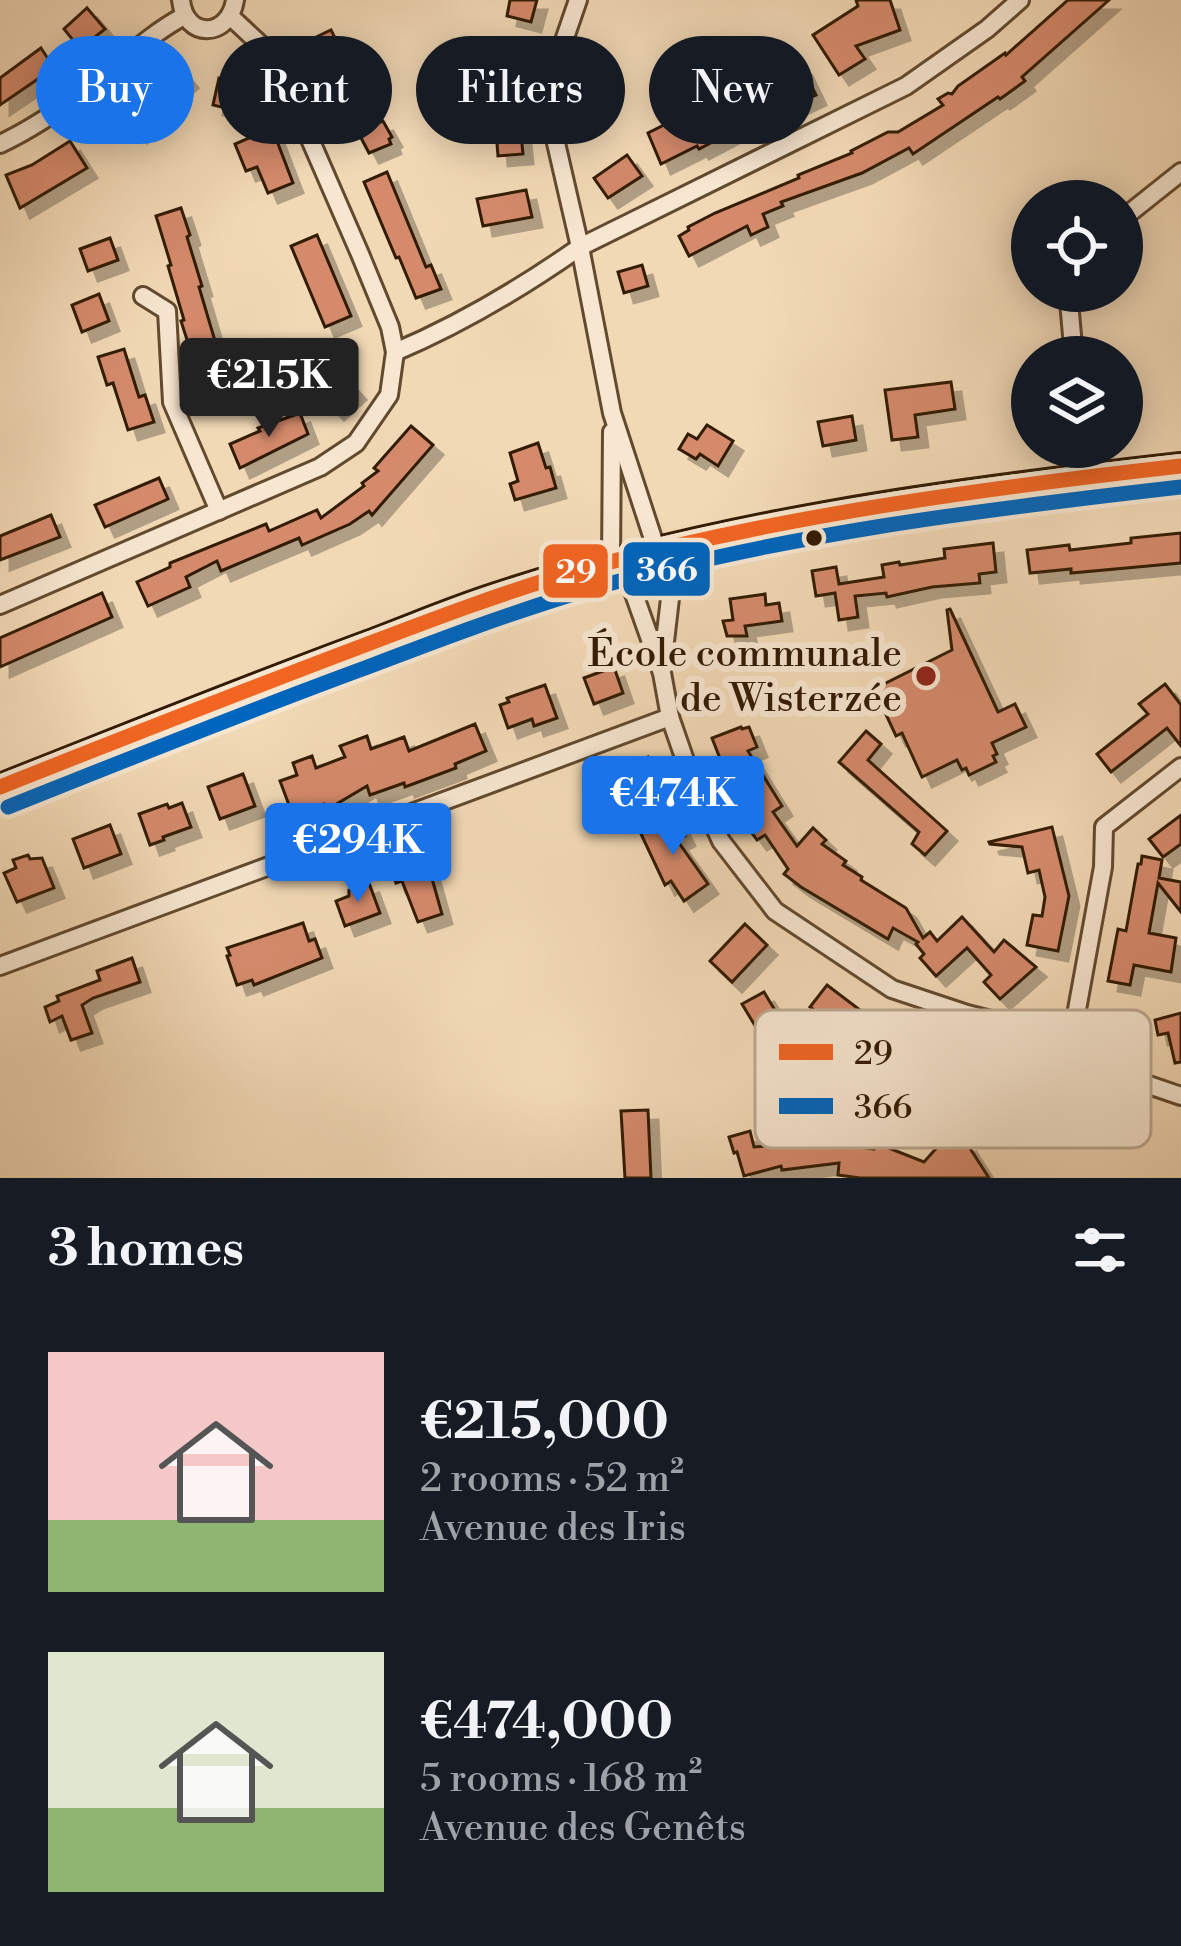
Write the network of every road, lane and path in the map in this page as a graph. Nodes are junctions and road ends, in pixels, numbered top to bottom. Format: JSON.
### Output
{"nodes":[{"id":1,"x":578,"y":0,"type":"edge"},
{"id":2,"x":1020,"y":0,"type":"edge"},
{"id":3,"x":183,"y":8,"type":"edge"},
{"id":4,"x":233,"y":9,"type":"edge"},
{"id":5,"x":0,"y":144,"type":"edge"},
{"id":6,"x":1181,"y":172,"type":"edge"},
{"id":7,"x":1143,"y":202,"type":"edge"},
{"id":8,"x":580,"y":247,"type":"junction"},
{"id":9,"x":143,"y":296,"type":"dead end"},
{"id":10,"x":395,"y":352,"type":"junction"},
{"id":11,"x":612,"y":413,"type":"junction"},
{"id":12,"x":1181,"y":466,"type":"edge"},
{"id":13,"x":219,"y":511,"type":"junction"},
{"id":14,"x":666,"y":549,"type":"junction"},
{"id":15,"x":616,"y":562,"type":"junction"},
{"id":16,"x":0,"y":605,"type":"edge"},
{"id":17,"x":662,"y":674,"type":"junction"},
{"id":18,"x":670,"y":717,"type":"junction"},
{"id":19,"x":1181,"y":767,"type":"edge"},
{"id":20,"x":0,"y":787,"type":"edge"},
{"id":21,"x":0,"y":966,"type":"edge"},
{"id":22,"x":953,"y":1010,"type":"edge"},
{"id":23,"x":1077,"y":1010,"type":"edge"},
{"id":24,"x":1151,"y":1084,"type":"edge"},
{"id":25,"x":1181,"y":1096,"type":"edge"}],
"edges":[{"from":1,"to":8,"type":"street"},
{"from":2,"to":8,"type":"street"},
{"from":3,"to":4,"type":"street"},
{"from":3,"to":5,"type":"street"},
{"from":4,"to":10,"type":"street"},
{"from":6,"to":7,"type":"street"},
{"from":8,"to":10,"type":"street"},
{"from":8,"to":11,"type":"street"},
{"from":9,"to":13,"type":"street"},
{"from":10,"to":13,"type":"street"},
{"from":11,"to":14,"type":"street"},
{"from":11,"to":15,"type":"street"},
{"from":12,"to":14,"type":"main road"},
{"from":13,"to":16,"type":"street"},
{"from":14,"to":15,"type":"main road"},
{"from":14,"to":17,"type":"street"},
{"from":15,"to":17,"type":"street"},
{"from":15,"to":20,"type":"main road"},
{"from":17,"to":18,"type":"street"},
{"from":18,"to":21,"type":"street"},
{"from":18,"to":22,"type":"street"},
{"from":19,"to":23,"type":"street"},
{"from":24,"to":25,"type":"street"}]}
